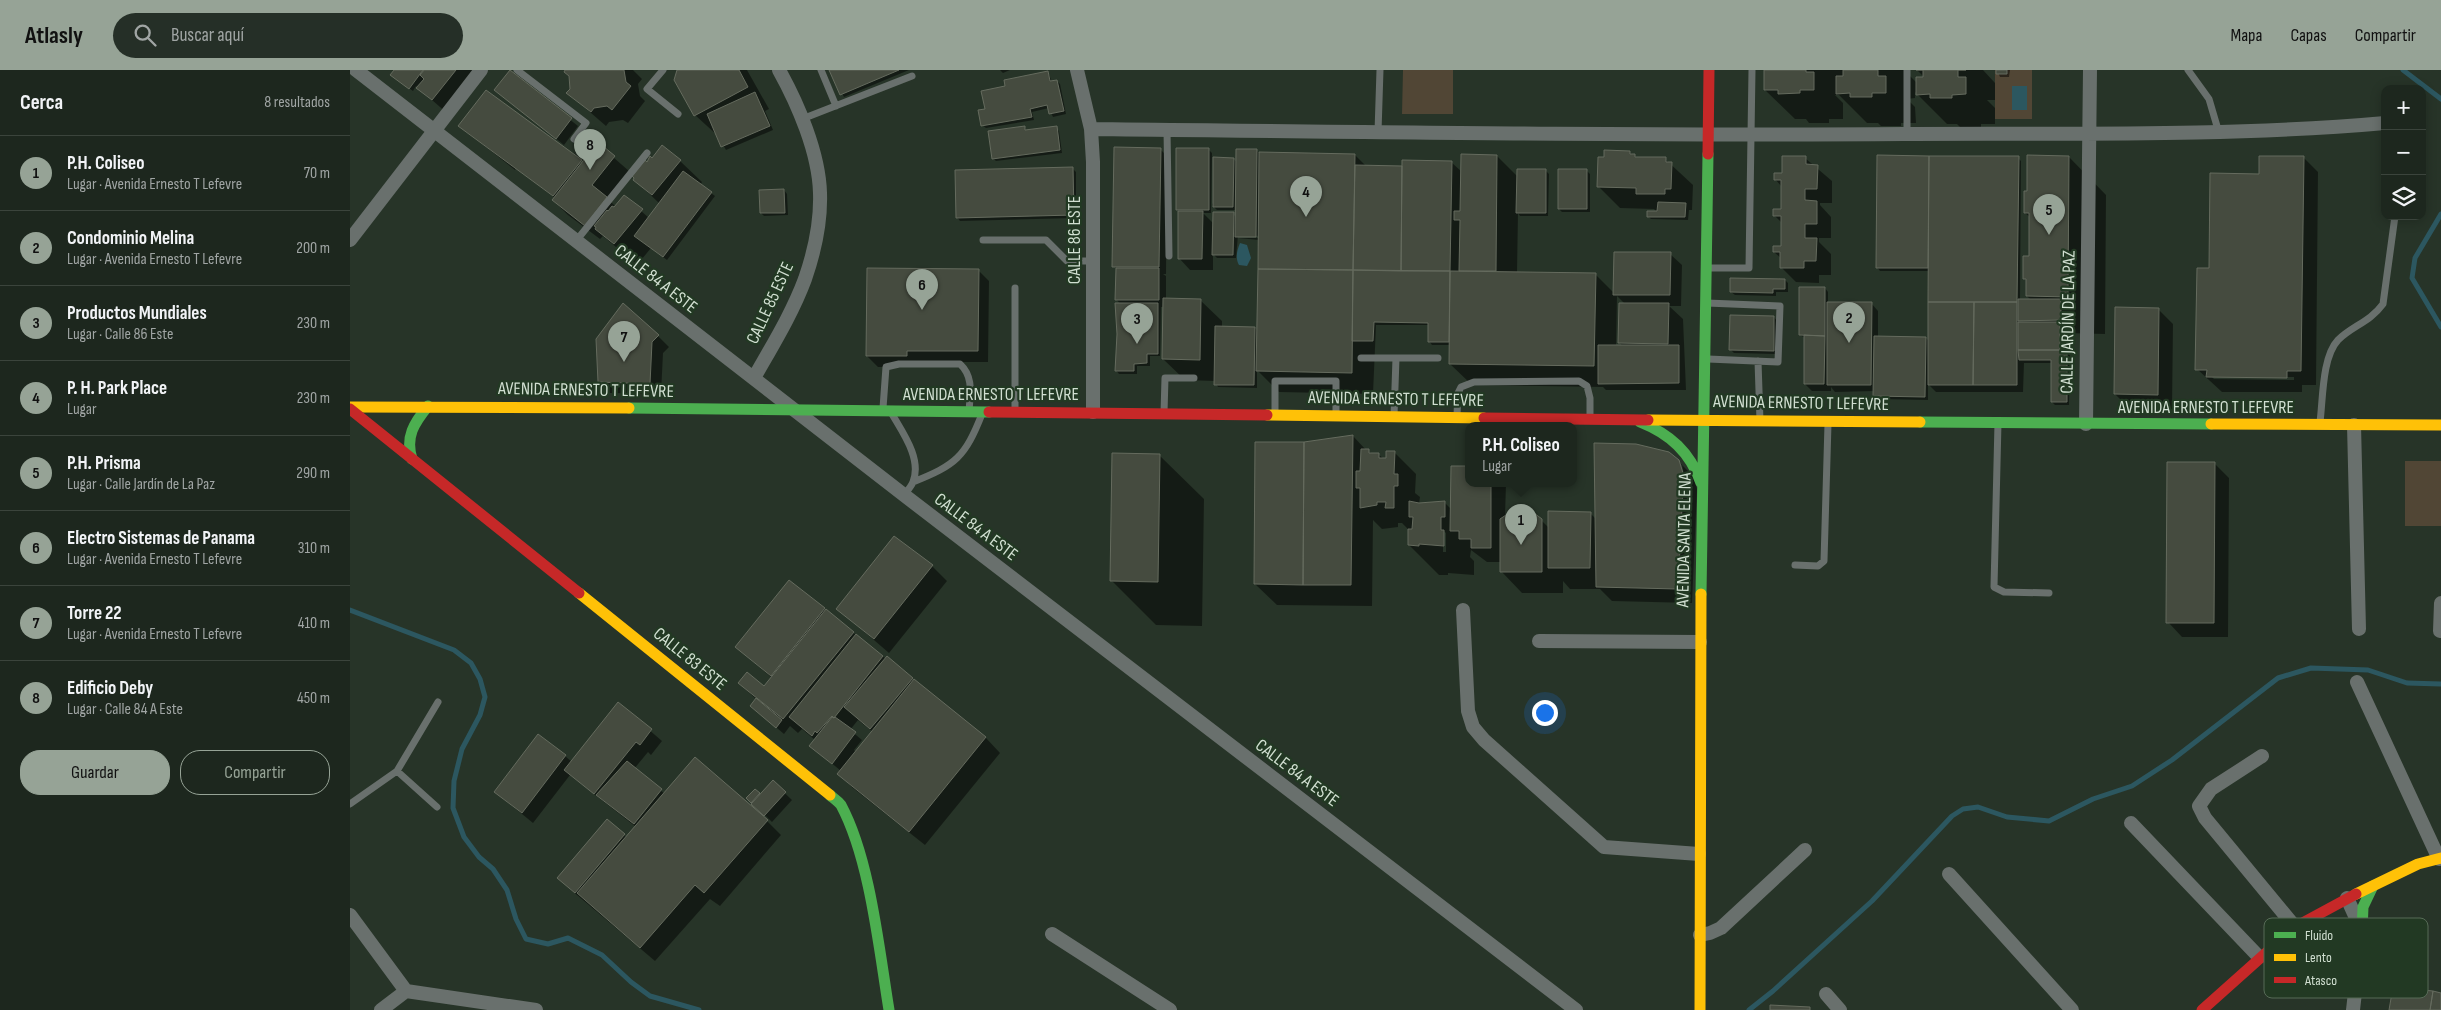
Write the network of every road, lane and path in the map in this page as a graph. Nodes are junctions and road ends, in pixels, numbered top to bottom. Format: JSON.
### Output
{"nodes":[{"id":1,"x":356,"y":70,"type":"edge"},
{"id":2,"x":481,"y":70,"type":"edge"},
{"id":3,"x":517,"y":70,"type":"edge"},
{"id":4,"x":663,"y":70,"type":"edge"},
{"id":5,"x":779,"y":70,"type":"edge"},
{"id":6,"x":821,"y":70,"type":"edge"},
{"id":7,"x":1077,"y":70,"type":"edge"},
{"id":8,"x":1380,"y":70,"type":"edge"},
{"id":9,"x":1709,"y":70,"type":"edge"},
{"id":10,"x":1752,"y":70,"type":"edge"},
{"id":11,"x":1907,"y":70,"type":"edge"},
{"id":12,"x":2090,"y":70,"type":"edge"},
{"id":13,"x":2188,"y":70,"type":"edge"},
{"id":14,"x":912,"y":76,"type":"dead end"},
{"id":15,"x":836,"y":106,"type":"junction"},
{"id":16,"x":678,"y":114,"type":"dead end"},
{"id":17,"x":802,"y":120,"type":"junction"},
{"id":18,"x":2381,"y":123,"type":"edge"},
{"id":19,"x":1091,"y":129,"type":"junction"},
{"id":20,"x":1167,"y":130,"type":"junction"},
{"id":21,"x":435,"y":132,"type":"junction"},
{"id":22,"x":1378,"y":132,"type":"junction"},
{"id":23,"x":2219,"y":133,"type":"junction"},
{"id":24,"x":1907,"y":134,"type":"junction"},
{"id":25,"x":1709,"y":135,"type":"junction"},
{"id":26,"x":1752,"y":135,"type":"junction"},
{"id":27,"x":2089,"y":135,"type":"junction"},
{"id":28,"x":574,"y":139,"type":"dead end"},
{"id":29,"x":647,"y":153,"type":"dead end"},
{"id":30,"x":2395,"y":220,"type":"edge"},
{"id":31,"x":350,"y":240,"type":"edge"},
{"id":32,"x":983,"y":240,"type":"dead end"},
{"id":33,"x":576,"y":241,"type":"junction"},
{"id":34,"x":1168,"y":256,"type":"dead end"},
{"id":35,"x":1092,"y":261,"type":"junction"},
{"id":36,"x":1707,"y":268,"type":"junction"},
{"id":37,"x":1015,"y":288,"type":"dead end"},
{"id":38,"x":1707,"y":303,"type":"junction"},
{"id":39,"x":1361,"y":358,"type":"dead end"},
{"id":40,"x":1396,"y":358,"type":"junction"},
{"id":41,"x":1438,"y":358,"type":"dead end"},
{"id":42,"x":1706,"y":359,"type":"junction"},
{"id":43,"x":1758,"y":361,"type":"junction"},
{"id":44,"x":754,"y":378,"type":"junction"},
{"id":45,"x":1194,"y":378,"type":"dead end"},
{"id":46,"x":428,"y":406,"type":"junction"},
{"id":47,"x":350,"y":408,"type":"edge"},
{"id":48,"x":795,"y":410,"type":"junction"},
{"id":49,"x":887,"y":411,"type":"junction"},
{"id":50,"x":969,"y":412,"type":"junction"},
{"id":51,"x":983,"y":412,"type":"junction"},
{"id":52,"x":1015,"y":412,"type":"junction"},
{"id":53,"x":1093,"y":412,"type":"junction"},
{"id":54,"x":1164,"y":413,"type":"junction"},
{"id":55,"x":1275,"y":415,"type":"junction"},
{"id":56,"x":1336,"y":416,"type":"junction"},
{"id":57,"x":1394,"y":416,"type":"junction"},
{"id":58,"x":1457,"y":417,"type":"junction"},
{"id":59,"x":1590,"y":418,"type":"junction"},
{"id":60,"x":1628,"y":418,"type":"junction"},
{"id":61,"x":1704,"y":420,"type":"junction"},
{"id":62,"x":1760,"y":421,"type":"junction"},
{"id":63,"x":1828,"y":421,"type":"junction"},
{"id":64,"x":1998,"y":423,"type":"junction"},
{"id":65,"x":2086,"y":424,"type":"junction"},
{"id":66,"x":2320,"y":424,"type":"junction"},
{"id":67,"x":2354,"y":425,"type":"junction"},
{"id":68,"x":2441,"y":425,"type":"edge"},
{"id":69,"x":412,"y":459,"type":"junction"},
{"id":70,"x":914,"y":482,"type":"junction"},
{"id":71,"x":1703,"y":494,"type":"junction"},
{"id":72,"x":904,"y":495,"type":"junction"},
{"id":73,"x":1795,"y":565,"type":"dead end"},
{"id":74,"x":2049,"y":592,"type":"dead end"},
{"id":75,"x":2441,"y":604,"type":"edge"},
{"id":76,"x":1463,"y":610,"type":"dead end"},
{"id":77,"x":2360,"y":629,"type":"dead end"},
{"id":78,"x":2440,"y":631,"type":"edge"},
{"id":79,"x":1539,"y":640,"type":"dead end"},
{"id":80,"x":1700,"y":642,"type":"junction"},
{"id":81,"x":2357,"y":682,"type":"dead end"},
{"id":82,"x":438,"y":702,"type":"dead end"},
{"id":83,"x":2262,"y":756,"type":"dead end"},
{"id":84,"x":397,"y":771,"type":"junction"},
{"id":85,"x":350,"y":804,"type":"edge"},
{"id":86,"x":437,"y":806,"type":"dead end"},
{"id":87,"x":2131,"y":823,"type":"dead end"},
{"id":88,"x":1805,"y":850,"type":"dead end"},
{"id":89,"x":1699,"y":854,"type":"junction"},
{"id":90,"x":2440,"y":859,"type":"edge"},
{"id":91,"x":1949,"y":874,"type":"dead end"},
{"id":92,"x":2373,"y":886,"type":"junction"},
{"id":93,"x":2347,"y":898,"type":"junction"},
{"id":94,"x":350,"y":915,"type":"edge"},
{"id":95,"x":2288,"y":918,"type":"edge"},
{"id":96,"x":2312,"y":918,"type":"edge"},
{"id":97,"x":2356,"y":918,"type":"edge"},
{"id":98,"x":2363,"y":918,"type":"edge"},
{"id":99,"x":1052,"y":934,"type":"dead end"},
{"id":100,"x":1700,"y":935,"type":"junction"},
{"id":101,"x":2264,"y":953,"type":"edge"},
{"id":102,"x":2259,"y":957,"type":"junction"},
{"id":103,"x":406,"y":991,"type":"junction"},
{"id":104,"x":1826,"y":994,"type":"dead end"},
{"id":105,"x":1697,"y":1008,"type":"edge"},
{"id":106,"x":381,"y":1010,"type":"edge"},
{"id":107,"x":536,"y":1010,"type":"edge"},
{"id":108,"x":889,"y":1010,"type":"edge"},
{"id":109,"x":1170,"y":1010,"type":"edge"},
{"id":110,"x":1576,"y":1010,"type":"edge"},
{"id":111,"x":1840,"y":1010,"type":"edge"},
{"id":112,"x":2072,"y":1010,"type":"edge"},
{"id":113,"x":2202,"y":1010,"type":"edge"}],
"edges":[{"from":1,"to":21,"type":"street","name":"CALLE 84 A ESTE"},
{"from":2,"to":21,"type":"street"},
{"from":3,"to":28,"type":"lane"},
{"from":4,"to":16,"type":"lane"},
{"from":5,"to":17,"type":"street","name":"CALLE 85 ESTE"},
{"from":6,"to":15,"type":"lane"},
{"from":7,"to":19,"type":"street","name":"CALLE 86 ESTE"},
{"from":8,"to":22,"type":"lane"},
{"from":9,"to":25,"type":"main road","name":"AVENIDA SANTA ELENA"},
{"from":10,"to":26,"type":"lane"},
{"from":11,"to":24,"type":"lane"},
{"from":12,"to":27,"type":"street","name":"CALLE JARDÍN DE LA PAZ"},
{"from":13,"to":23,"type":"lane"},
{"from":14,"to":15,"type":"lane"},
{"from":15,"to":17,"type":"lane"},
{"from":17,"to":44,"type":"street","name":"CALLE 85 ESTE"},
{"from":18,"to":23,"type":"street"},
{"from":19,"to":20,"type":"street"},
{"from":19,"to":35,"type":"street","name":"CALLE 86 ESTE"},
{"from":20,"to":22,"type":"street"},
{"from":20,"to":34,"type":"lane"},
{"from":21,"to":31,"type":"street"},
{"from":21,"to":33,"type":"street","name":"CALLE 84 A ESTE"},
{"from":22,"to":25,"type":"street"},
{"from":23,"to":27,"type":"street"},
{"from":24,"to":26,"type":"street"},
{"from":24,"to":27,"type":"street"},
{"from":25,"to":26,"type":"street"},
{"from":25,"to":36,"type":"main road","name":"AVENIDA SANTA ELENA"},
{"from":26,"to":36,"type":"lane"},
{"from":27,"to":65,"type":"street","name":"CALLE JARDÍN DE LA PAZ"},
{"from":29,"to":33,"type":"lane"},
{"from":30,"to":66,"type":"lane"},
{"from":32,"to":35,"type":"lane"},
{"from":33,"to":44,"type":"street","name":"CALLE 84 A ESTE"},
{"from":35,"to":53,"type":"street","name":"CALLE 86 ESTE"},
{"from":36,"to":38,"type":"main road","name":"AVENIDA SANTA ELENA"},
{"from":37,"to":52,"type":"lane"},
{"from":38,"to":42,"type":"main road","name":"AVENIDA SANTA ELENA"},
{"from":38,"to":43,"type":"lane"},
{"from":39,"to":40,"type":"lane"},
{"from":40,"to":41,"type":"lane"},
{"from":40,"to":57,"type":"lane"},
{"from":42,"to":43,"type":"lane"},
{"from":42,"to":61,"type":"main road","name":"AVENIDA SANTA ELENA"},
{"from":43,"to":62,"type":"lane"},
{"from":44,"to":48,"type":"street","name":"CALLE 84 A ESTE"},
{"from":45,"to":54,"type":"lane"},
{"from":46,"to":47,"type":"main road","name":"AVENIDA ERNESTO T LEFEVRE"},
{"from":46,"to":48,"type":"main road","name":"AVENIDA ERNESTO T LEFEVRE"},
{"from":46,"to":69,"type":"main road"},
{"from":47,"to":69,"type":"main road","name":"CALLE 83 ESTE"},
{"from":48,"to":49,"type":"main road","name":"AVENIDA ERNESTO T LEFEVRE"},
{"from":48,"to":72,"type":"street","name":"CALLE 84 A ESTE"},
{"from":49,"to":50,"type":"main road","name":"AVENIDA ERNESTO T LEFEVRE"},
{"from":49,"to":50,"type":"lane"},
{"from":49,"to":70,"type":"lane"},
{"from":50,"to":51,"type":"main road","name":"AVENIDA ERNESTO T LEFEVRE"},
{"from":51,"to":52,"type":"main road","name":"AVENIDA ERNESTO T LEFEVRE"},
{"from":51,"to":70,"type":"lane"},
{"from":52,"to":53,"type":"main road","name":"AVENIDA ERNESTO T LEFEVRE"},
{"from":53,"to":54,"type":"main road","name":"AVENIDA ERNESTO T LEFEVRE"},
{"from":54,"to":55,"type":"main road","name":"AVENIDA ERNESTO T LEFEVRE"},
{"from":55,"to":56,"type":"main road","name":"AVENIDA ERNESTO T LEFEVRE"},
{"from":55,"to":56,"type":"lane"},
{"from":56,"to":57,"type":"main road","name":"AVENIDA ERNESTO T LEFEVRE"},
{"from":57,"to":58,"type":"main road","name":"AVENIDA ERNESTO T LEFEVRE"},
{"from":58,"to":59,"type":"main road","name":"AVENIDA ERNESTO T LEFEVRE"},
{"from":58,"to":59,"type":"lane"},
{"from":59,"to":60,"type":"main road","name":"AVENIDA ERNESTO T LEFEVRE"},
{"from":60,"to":61,"type":"main road","name":"AVENIDA ERNESTO T LEFEVRE"},
{"from":60,"to":71,"type":"main road"},
{"from":61,"to":62,"type":"main road","name":"AVENIDA ERNESTO T LEFEVRE"},
{"from":61,"to":71,"type":"main road","name":"AVENIDA SANTA ELENA"},
{"from":62,"to":63,"type":"main road","name":"AVENIDA ERNESTO T LEFEVRE"},
{"from":63,"to":64,"type":"main road","name":"AVENIDA ERNESTO T LEFEVRE"},
{"from":63,"to":73,"type":"lane"},
{"from":64,"to":65,"type":"main road","name":"AVENIDA ERNESTO T LEFEVRE"},
{"from":64,"to":74,"type":"lane"},
{"from":65,"to":66,"type":"main road","name":"AVENIDA ERNESTO T LEFEVRE"},
{"from":66,"to":67,"type":"main road","name":"AVENIDA ERNESTO T LEFEVRE"},
{"from":67,"to":68,"type":"main road","name":"AVENIDA ERNESTO T LEFEVRE"},
{"from":67,"to":77,"type":"street"},
{"from":69,"to":108,"type":"main road","name":"CALLE 83 ESTE"},
{"from":70,"to":72,"type":"lane"},
{"from":71,"to":80,"type":"main road","name":"AVENIDA SANTA ELENA"},
{"from":72,"to":110,"type":"street","name":"CALLE 84 A ESTE"},
{"from":75,"to":78,"type":"street"},
{"from":76,"to":89,"type":"street"},
{"from":79,"to":80,"type":"street"},
{"from":80,"to":89,"type":"main road","name":"AVENIDA SANTA ELENA"},
{"from":81,"to":90,"type":"street"},
{"from":82,"to":84,"type":"lane"},
{"from":83,"to":95,"type":"street"},
{"from":84,"to":85,"type":"lane"},
{"from":84,"to":86,"type":"lane"},
{"from":87,"to":102,"type":"street"},
{"from":88,"to":100,"type":"street"},
{"from":89,"to":100,"type":"main road","name":"AVENIDA SANTA ELENA"},
{"from":90,"to":92,"type":"main road"},
{"from":91,"to":112,"type":"street"},
{"from":92,"to":93,"type":"main road"},
{"from":92,"to":98,"type":"main road"},
{"from":93,"to":96,"type":"main road"},
{"from":93,"to":97,"type":"street"},
{"from":94,"to":103,"type":"street"},
{"from":99,"to":109,"type":"street"},
{"from":100,"to":105,"type":"main road","name":"AVENIDA SANTA ELENA"},
{"from":101,"to":102,"type":"main road"},
{"from":102,"to":113,"type":"main road"},
{"from":103,"to":106,"type":"street"},
{"from":103,"to":107,"type":"street"},
{"from":104,"to":111,"type":"street"}]}
